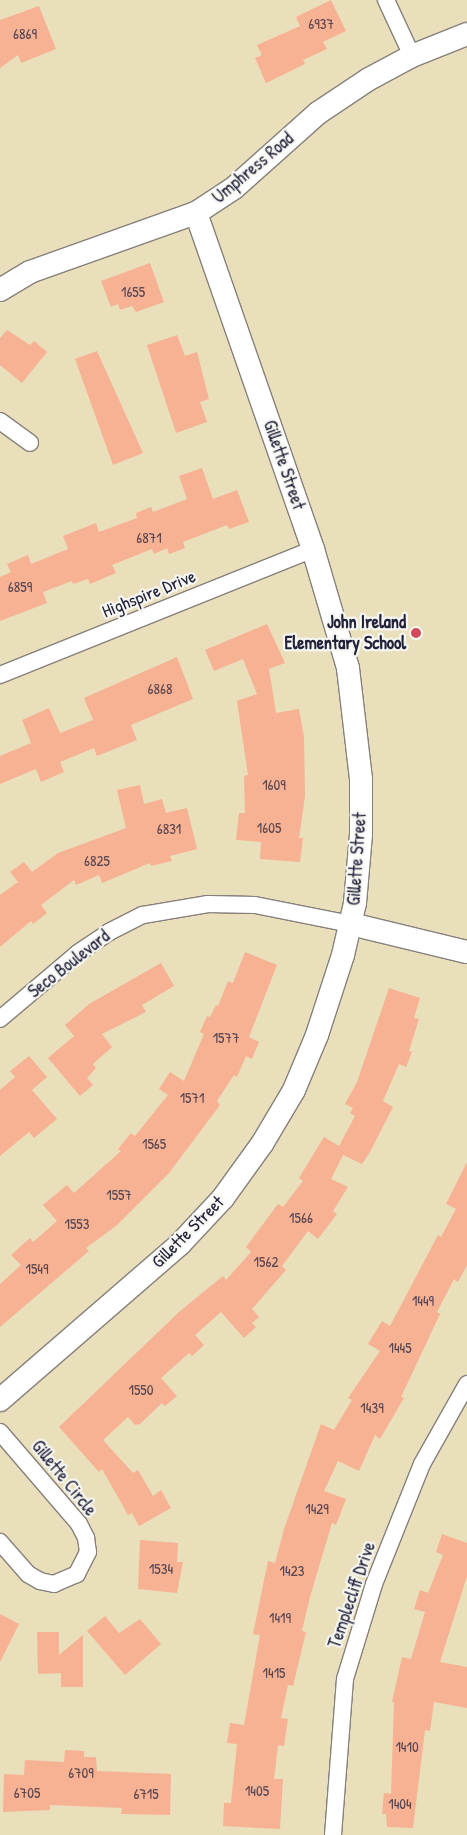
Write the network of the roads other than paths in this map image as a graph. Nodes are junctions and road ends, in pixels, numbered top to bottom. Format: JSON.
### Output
{"nodes":[{"id":1,"x":386,"y":0,"type":"edge"},
{"id":2,"x":467,"y":34,"type":"edge"},
{"id":3,"x":412,"y":56,"type":"junction"},
{"id":4,"x":196,"y":213,"type":"junction"},
{"id":5,"x":0,"y":290,"type":"edge"},
{"id":6,"x":0,"y":421,"type":"edge"},
{"id":7,"x":30,"y":443,"type":"dead end"},
{"id":8,"x":313,"y":550,"type":"junction"},
{"id":9,"x":0,"y":675,"type":"edge"},
{"id":10,"x":351,"y":924,"type":"junction"},
{"id":11,"x":467,"y":952,"type":"edge"},
{"id":12,"x":0,"y":1019,"type":"edge"},
{"id":13,"x":467,"y":1384,"type":"edge"},
{"id":14,"x":0,"y":1400,"type":"edge"},
{"id":15,"x":0,"y":1432,"type":"edge"},
{"id":16,"x":0,"y":1542,"type":"edge"},
{"id":17,"x":333,"y":1835,"type":"edge"}],
"edges":[{"from":1,"to":3,"type":"street"},
{"from":2,"to":3,"type":"street","name":"Umphress Road"},
{"from":3,"to":4,"type":"street","name":"Umphress Road"},
{"from":4,"to":5,"type":"street","name":"Umphress Road"},
{"from":4,"to":8,"type":"street","name":"Gillette Street"},
{"from":6,"to":7,"type":"street"},
{"from":8,"to":9,"type":"street","name":"Highspire Drive"},
{"from":8,"to":10,"type":"street","name":"Gillette Street"},
{"from":10,"to":11,"type":"street","name":"Seco Boulevard"},
{"from":10,"to":12,"type":"street","name":"Seco Boulevard"},
{"from":10,"to":14,"type":"street","name":"Gillette Street"},
{"from":13,"to":17,"type":"street","name":"Templecliff Drive"},
{"from":15,"to":16,"type":"street","name":"Gillette Circle"}]}
